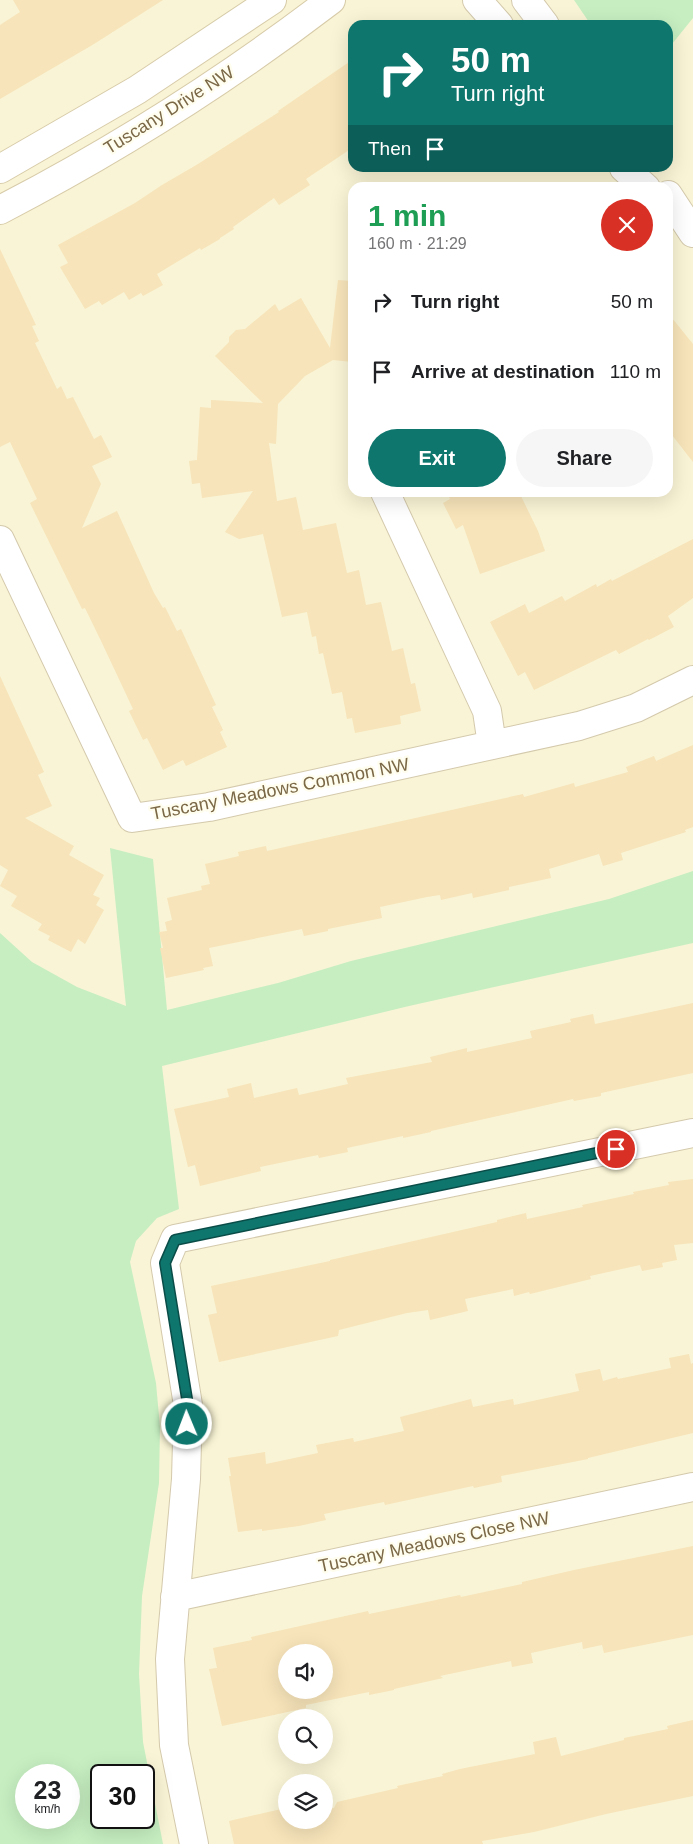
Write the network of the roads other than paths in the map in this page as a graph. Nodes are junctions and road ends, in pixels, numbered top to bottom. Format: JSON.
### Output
{"nodes":[{"id":1,"x":272,"y":0,"type":"edge"},
{"id":2,"x":331,"y":0,"type":"edge"},
{"id":3,"x":477,"y":0,"type":"edge"},
{"id":4,"x":526,"y":0,"type":"edge"},
{"id":5,"x":495,"y":20,"type":"edge"},
{"id":6,"x":541,"y":20,"type":"edge"},
{"id":7,"x":0,"y":169,"type":"edge"},
{"id":8,"x":628,"y":172,"type":"edge"},
{"id":9,"x":639,"y":182,"type":"edge"},
{"id":10,"x":673,"y":204,"type":"edge"},
{"id":11,"x":0,"y":210,"type":"edge"},
{"id":12,"x":682,"y":221,"type":"edge"},
{"id":13,"x":387,"y":497,"type":"edge"},
{"id":14,"x":0,"y":540,"type":"edge"},
{"id":15,"x":693,"y":680,"type":"edge"},
{"id":16,"x":492,"y":745,"type":"junction"},
{"id":17,"x":693,"y":1133,"type":"edge"},
{"id":18,"x":693,"y":1487,"type":"edge"},
{"id":19,"x":175,"y":1597,"type":"junction"},
{"id":20,"x":194,"y":1844,"type":"edge"}],
"edges":[{"from":1,"to":7,"type":"street","name":"Tuscany Drive NW"},
{"from":2,"to":11,"type":"street","name":"Tuscany Drive NW"},
{"from":3,"to":5,"type":"street"},
{"from":4,"to":6,"type":"street"},
{"from":8,"to":9,"type":"street"},
{"from":10,"to":12,"type":"street"},
{"from":13,"to":16,"type":"street"},
{"from":14,"to":16,"type":"street","name":"Tuscany Meadows Common NW"},
{"from":15,"to":16,"type":"street","name":"Tuscany Meadows Common NW"},
{"from":17,"to":19,"type":"street"},
{"from":18,"to":19,"type":"street","name":"Tuscany Meadows Close NW"},
{"from":19,"to":20,"type":"street"}]}
